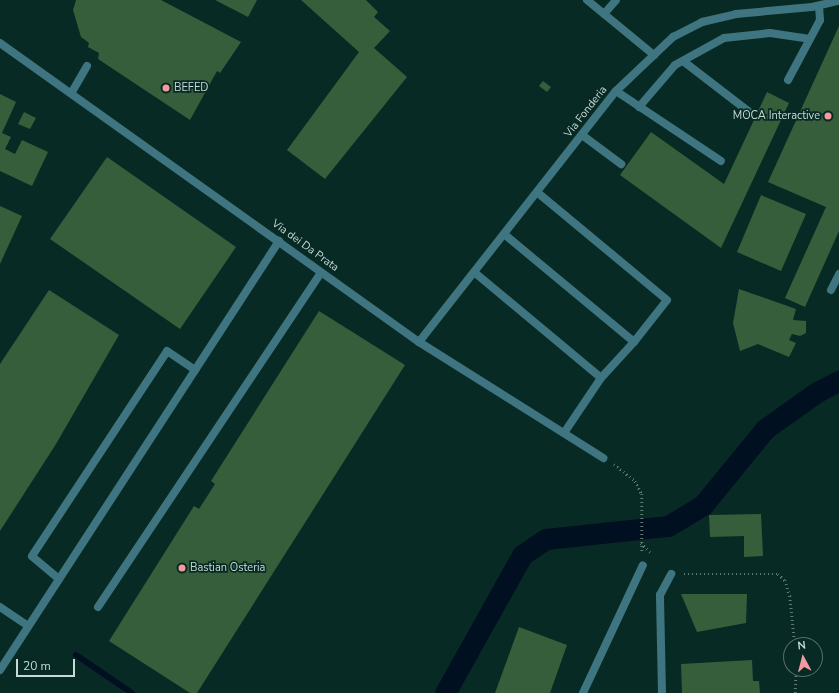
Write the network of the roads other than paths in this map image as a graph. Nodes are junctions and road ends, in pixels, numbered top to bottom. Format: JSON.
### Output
{"nodes":[{"id":1,"x":588,"y":0,"type":"edge"},
{"id":2,"x":616,"y":0,"type":"edge"},
{"id":3,"x":839,"y":1,"type":"edge"},
{"id":4,"x":819,"y":6,"type":"junction"},
{"id":5,"x":604,"y":14,"type":"junction"},
{"id":6,"x":810,"y":39,"type":"junction"},
{"id":7,"x":0,"y":43,"type":"edge"},
{"id":8,"x":654,"y":55,"type":"junction"},
{"id":9,"x":683,"y":61,"type":"junction"},
{"id":10,"x":87,"y":66,"type":"dead end"},
{"id":11,"x":788,"y":80,"type":"dead end"},
{"id":12,"x":72,"y":92,"type":"junction"},
{"id":13,"x":616,"y":92,"type":"junction"},
{"id":14,"x":639,"y":107,"type":"junction"},
{"id":15,"x":748,"y":111,"type":"dead end"},
{"id":16,"x":582,"y":135,"type":"junction"},
{"id":17,"x":721,"y":161,"type":"dead end"},
{"id":18,"x":621,"y":164,"type":"dead end"},
{"id":19,"x":537,"y":192,"type":"junction"},
{"id":20,"x":504,"y":234,"type":"junction"},
{"id":21,"x":279,"y":241,"type":"junction"},
{"id":22,"x":322,"y":272,"type":"junction"},
{"id":23,"x":474,"y":272,"type":"junction"},
{"id":24,"x":839,"y":274,"type":"edge"},
{"id":25,"x":831,"y":290,"type":"dead end"},
{"id":26,"x":419,"y":342,"type":"junction"},
{"id":27,"x":634,"y":342,"type":"junction"},
{"id":28,"x":195,"y":370,"type":"junction"},
{"id":29,"x":601,"y":378,"type":"junction"},
{"id":30,"x":564,"y":433,"type":"junction"},
{"id":31,"x":603,"y":458,"type":"road end"},
{"id":32,"x":643,"y":565,"type":"dead end"},
{"id":33,"x":671,"y":574,"type":"road end"},
{"id":34,"x":59,"y":579,"type":"junction"},
{"id":35,"x":0,"y":607,"type":"edge"},
{"id":36,"x":98,"y":608,"type":"dead end"},
{"id":37,"x":28,"y":626,"type":"junction"},
{"id":38,"x":0,"y":670,"type":"edge"},
{"id":39,"x":583,"y":693,"type":"edge"},
{"id":40,"x":662,"y":693,"type":"edge"}],
"edges":[{"from":1,"to":5,"type":"street"},
{"from":2,"to":5,"type":"street"},
{"from":3,"to":4,"type":"street","name":"Via Fonderia"},
{"from":4,"to":6,"type":"street"},
{"from":4,"to":8,"type":"street","name":"Via Fonderia"},
{"from":5,"to":8,"type":"street"},
{"from":6,"to":9,"type":"street"},
{"from":6,"to":11,"type":"street"},
{"from":7,"to":12,"type":"street","name":"Via dei Da Prata"},
{"from":8,"to":13,"type":"street","name":"Via Fonderia"},
{"from":9,"to":14,"type":"street"},
{"from":9,"to":15,"type":"street"},
{"from":10,"to":12,"type":"street"},
{"from":12,"to":21,"type":"street","name":"Via dei Da Prata"},
{"from":13,"to":14,"type":"street"},
{"from":13,"to":16,"type":"street","name":"Via Fonderia"},
{"from":14,"to":17,"type":"street"},
{"from":16,"to":18,"type":"street"},
{"from":16,"to":19,"type":"street","name":"Via Fonderia"},
{"from":19,"to":20,"type":"street","name":"Via Fonderia"},
{"from":19,"to":27,"type":"street"},
{"from":20,"to":23,"type":"street","name":"Via Fonderia"},
{"from":20,"to":27,"type":"street"},
{"from":21,"to":22,"type":"street","name":"Via dei Da Prata"},
{"from":21,"to":28,"type":"street"},
{"from":22,"to":26,"type":"street","name":"Via dei Da Prata"},
{"from":22,"to":36,"type":"street"},
{"from":23,"to":26,"type":"street","name":"Via Fonderia"},
{"from":23,"to":29,"type":"street"},
{"from":24,"to":25,"type":"street"},
{"from":26,"to":30,"type":"street","name":"Via dei Da Prata"},
{"from":27,"to":29,"type":"street"},
{"from":28,"to":34,"type":"street"},
{"from":28,"to":34,"type":"street"},
{"from":29,"to":30,"type":"street"},
{"from":30,"to":31,"type":"street","name":"Via dei Da Prata"},
{"from":32,"to":39,"type":"street"},
{"from":33,"to":40,"type":"street"},
{"from":34,"to":37,"type":"street"},
{"from":35,"to":37,"type":"street"},
{"from":37,"to":38,"type":"street"}]}
